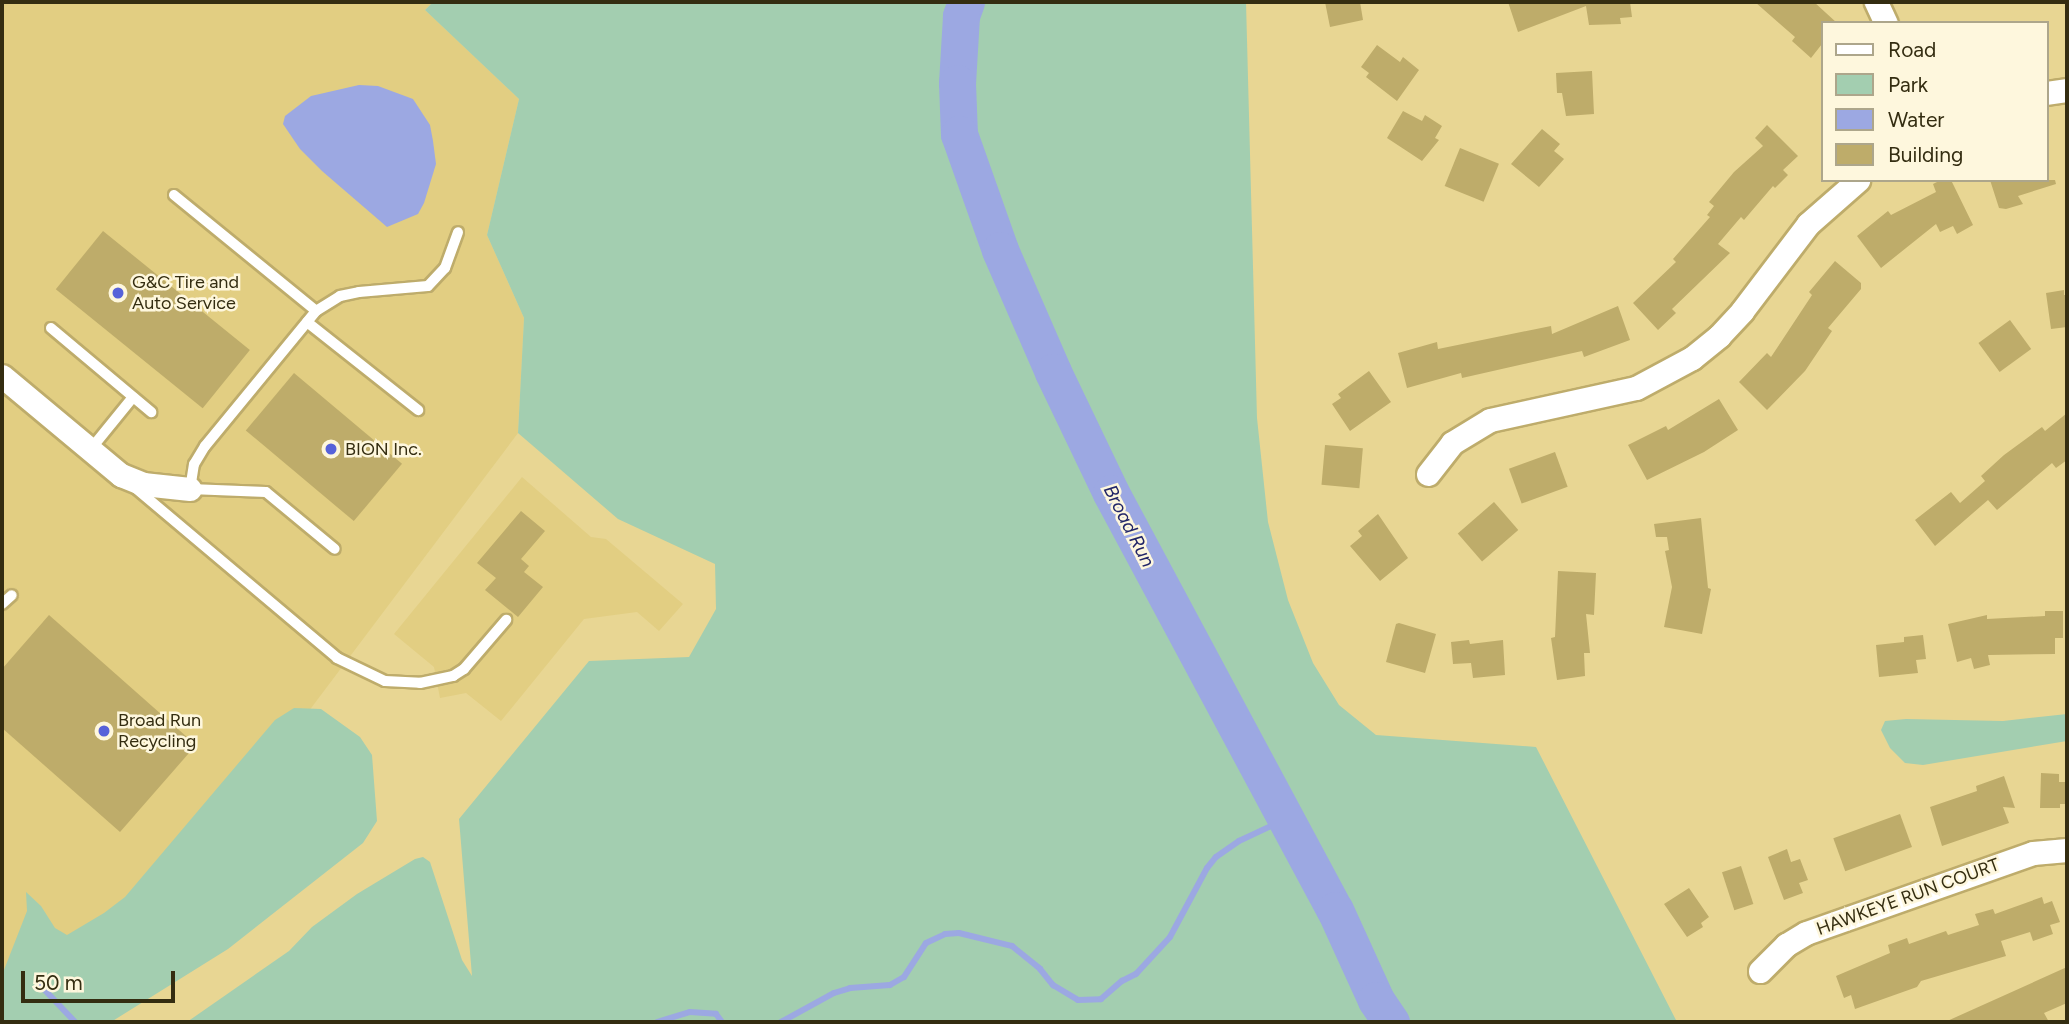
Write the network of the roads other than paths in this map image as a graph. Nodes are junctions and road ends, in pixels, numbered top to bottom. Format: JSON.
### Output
{"nodes":[{"id":1,"x":1876,"y":2,"type":"edge"},
{"id":2,"x":1885,"y":21,"type":"edge"},
{"id":3,"x":2067,"y":90,"type":"edge"},
{"id":4,"x":2048,"y":93,"type":"edge"},
{"id":5,"x":1856,"y":182,"type":"edge"},
{"id":6,"x":174,"y":195,"type":"dead end"},
{"id":7,"x":458,"y":232,"type":"dead end"},
{"id":8,"x":316,"y":311,"type":"junction"},
{"id":9,"x":307,"y":322,"type":"junction"},
{"id":10,"x":51,"y":328,"type":"dead end"},
{"id":11,"x":2,"y":376,"type":"edge"},
{"id":12,"x":133,"y":397,"type":"junction"},
{"id":13,"x":418,"y":410,"type":"dead end"},
{"id":14,"x":151,"y":412,"type":"dead end"},
{"id":15,"x":90,"y":450,"type":"junction"},
{"id":16,"x":1428,"y":474,"type":"dead end"},
{"id":17,"x":121,"y":475,"type":"junction"},
{"id":18,"x":190,"y":489,"type":"junction"},
{"id":19,"x":335,"y":549,"type":"dead end"},
{"id":20,"x":12,"y":595,"type":"dead end"},
{"id":21,"x":2,"y":604,"type":"edge"},
{"id":22,"x":506,"y":620,"type":"dead end"},
{"id":23,"x":2067,"y":850,"type":"edge"},
{"id":24,"x":1760,"y":971,"type":"dead end"}],
"edges":[{"from":1,"to":2,"type":"street"},
{"from":3,"to":4,"type":"street"},
{"from":5,"to":16,"type":"street"},
{"from":6,"to":8,"type":"lane"},
{"from":7,"to":8,"type":"lane"},
{"from":8,"to":9,"type":"lane"},
{"from":9,"to":13,"type":"lane"},
{"from":9,"to":18,"type":"lane"},
{"from":10,"to":12,"type":"lane"},
{"from":11,"to":15,"type":"street"},
{"from":12,"to":14,"type":"lane"},
{"from":12,"to":15,"type":"lane"},
{"from":15,"to":17,"type":"street"},
{"from":17,"to":18,"type":"street"},
{"from":17,"to":22,"type":"lane"},
{"from":18,"to":19,"type":"lane"},
{"from":20,"to":21,"type":"lane"},
{"from":23,"to":24,"type":"street","name":"HAWKEYE RUN COURT"}]}
